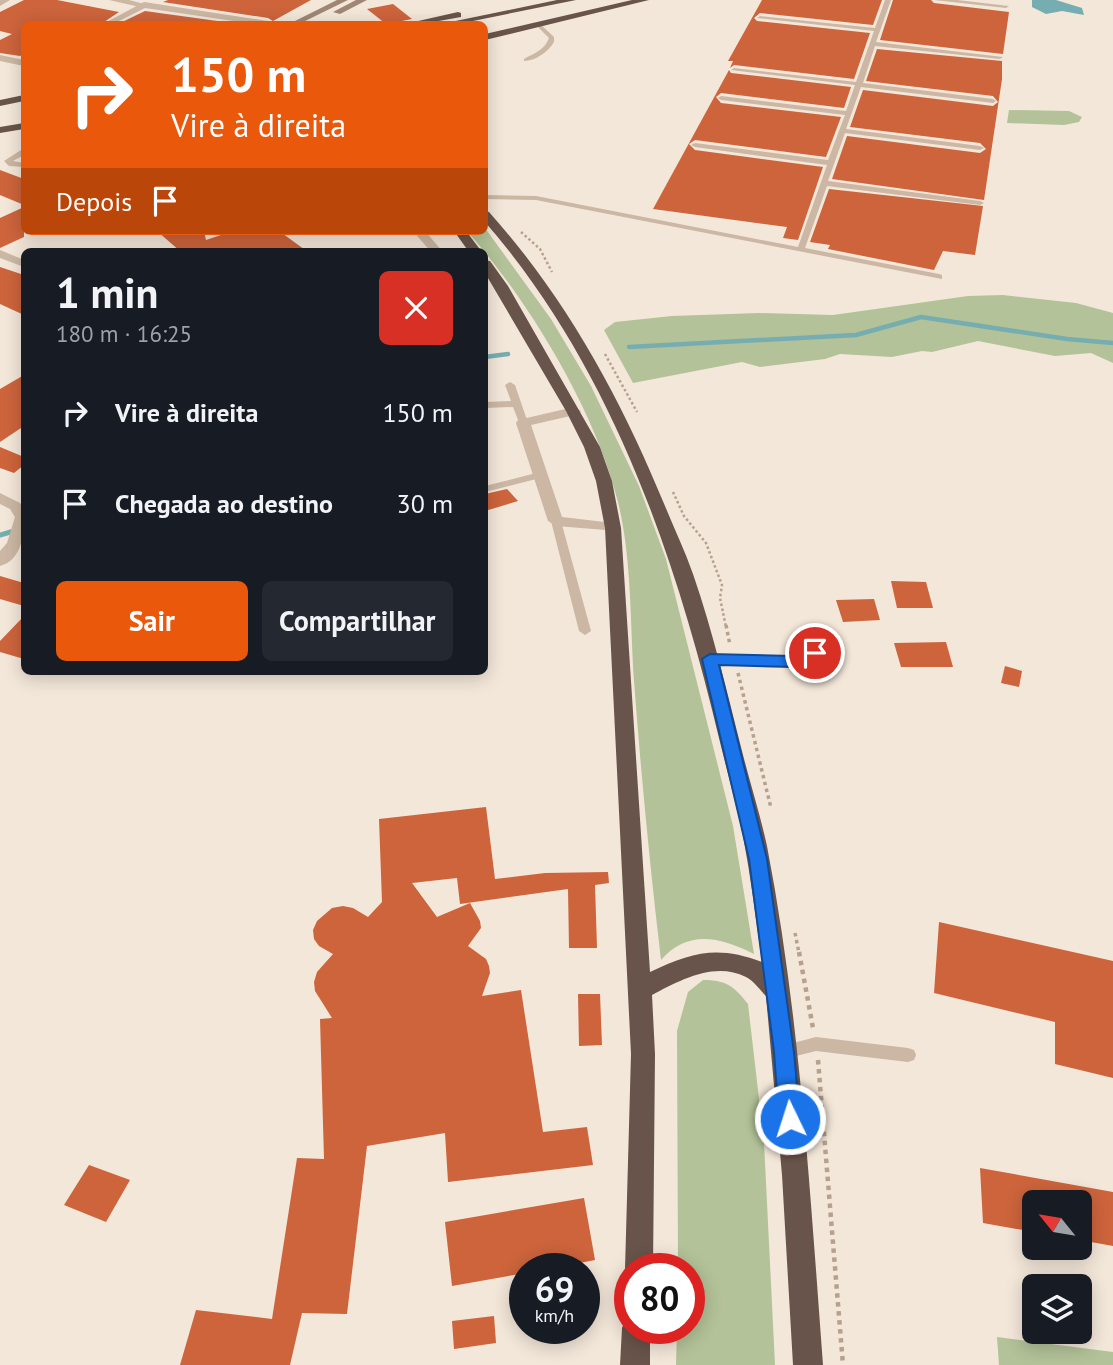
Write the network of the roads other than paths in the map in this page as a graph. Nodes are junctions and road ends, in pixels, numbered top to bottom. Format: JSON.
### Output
{"nodes":[{"id":1,"x":6,"y":0,"type":"edge"},
{"id":2,"x":113,"y":0,"type":"edge"},
{"id":3,"x":344,"y":0,"type":"edge"},
{"id":4,"x":363,"y":0,"type":"edge"},
{"id":5,"x":534,"y":0,"type":"edge"},
{"id":6,"x":571,"y":0,"type":"edge"},
{"id":7,"x":606,"y":0,"type":"edge"},
{"id":8,"x":644,"y":0,"type":"edge"},
{"id":9,"x":888,"y":0,"type":"edge"},
{"id":10,"x":937,"y":0,"type":"edge"},
{"id":11,"x":0,"y":3,"type":"edge"},
{"id":12,"x":144,"y":5,"type":"junction"},
{"id":13,"x":1006,"y":6,"type":"dead end"},
{"id":14,"x":760,"y":18,"type":"dead end"},
{"id":15,"x":113,"y":21,"type":"edge"},
{"id":16,"x":248,"y":21,"type":"edge"},
{"id":17,"x":299,"y":21,"type":"edge"},
{"id":18,"x":323,"y":21,"type":"edge"},
{"id":19,"x":426,"y":21,"type":"edge"},
{"id":20,"x":462,"y":21,"type":"edge"},
{"id":21,"x":488,"y":24,"type":"edge"},
{"id":22,"x":540,"y":26,"type":"junction"},
{"id":23,"x":879,"y":30,"type":"junction"},
{"id":24,"x":488,"y":36,"type":"edge"},
{"id":25,"x":874,"y":44,"type":"junction"},
{"id":26,"x":1000,"y":57,"type":"dead end"},
{"id":27,"x":0,"y":58,"type":"edge"},
{"id":28,"x":526,"y":60,"type":"dead end"},
{"id":29,"x":21,"y":62,"type":"edge"},
{"id":30,"x":734,"y":70,"type":"dead end"},
{"id":31,"x":859,"y":84,"type":"junction"},
{"id":32,"x":721,"y":98,"type":"dead end"},
{"id":33,"x":21,"y":101,"type":"edge"},
{"id":34,"x":993,"y":101,"type":"dead end"},
{"id":35,"x":0,"y":105,"type":"edge"},
{"id":36,"x":849,"y":113,"type":"junction"},
{"id":37,"x":21,"y":126,"type":"edge"},
{"id":38,"x":0,"y":130,"type":"edge"},
{"id":39,"x":843,"y":131,"type":"junction"},
{"id":40,"x":695,"y":145,"type":"dead end"},
{"id":41,"x":980,"y":148,"type":"dead end"},
{"id":42,"x":21,"y":154,"type":"edge"},
{"id":43,"x":831,"y":163,"type":"junction"},
{"id":44,"x":21,"y":164,"type":"edge"},
{"id":45,"x":824,"y":183,"type":"junction"},
{"id":46,"x":488,"y":197,"type":"edge"},
{"id":47,"x":980,"y":203,"type":"dead end"},
{"id":48,"x":488,"y":218,"type":"edge"},
{"id":49,"x":801,"y":248,"type":"junction"},
{"id":50,"x":0,"y":254,"type":"edge"},
{"id":51,"x":21,"y":263,"type":"edge"},
{"id":52,"x":939,"y":277,"type":"dead end"},
{"id":53,"x":489,"y":278,"type":"edge"},
{"id":54,"x":510,"y":385,"type":"dead end"},
{"id":55,"x":516,"y":404,"type":"junction"},
{"id":56,"x":488,"y":405,"type":"edge"},
{"id":57,"x":574,"y":411,"type":"junction"},
{"id":58,"x":523,"y":423,"type":"junction"},
{"id":59,"x":540,"y":475,"type":"junction"},
{"id":60,"x":488,"y":488,"type":"edge"},
{"id":61,"x":0,"y":498,"type":"edge"},
{"id":62,"x":19,"y":511,"type":"edge"},
{"id":63,"x":556,"y":521,"type":"junction"},
{"id":64,"x":613,"y":528,"type":"junction"},
{"id":65,"x":0,"y":561,"type":"edge"},
{"id":66,"x":585,"y":631,"type":"dead end"},
{"id":67,"x":815,"y":653,"type":"dead end"},
{"id":68,"x":710,"y":659,"type":"junction"},
{"id":69,"x":640,"y":989,"type":"junction"},
{"id":70,"x":775,"y":989,"type":"junction"},
{"id":71,"x":784,"y":1052,"type":"junction"},
{"id":72,"x":908,"y":1055,"type":"dead end"},
{"id":73,"x":639,"y":1253,"type":"edge"},
{"id":74,"x":636,"y":1344,"type":"edge"},
{"id":75,"x":635,"y":1365,"type":"edge"},
{"id":76,"x":808,"y":1365,"type":"edge"}],
"edges":[{"from":1,"to":11,"type":"street"},
{"from":2,"to":12,"type":"street"},
{"from":3,"to":17,"type":"main road"},
{"from":4,"to":18,"type":"main road"},
{"from":5,"to":19,"type":"highway"},
{"from":6,"to":20,"type":"highway"},
{"from":7,"to":21,"type":"highway"},
{"from":8,"to":22,"type":"highway"},
{"from":9,"to":23,"type":"lane"},
{"from":10,"to":13,"type":"lane"},
{"from":12,"to":15,"type":"street"},
{"from":12,"to":16,"type":"street"},
{"from":14,"to":23,"type":"lane"},
{"from":22,"to":24,"type":"highway"},
{"from":22,"to":28,"type":"lane"},
{"from":23,"to":25,"type":"lane"},
{"from":25,"to":26,"type":"lane"},
{"from":25,"to":31,"type":"lane"},
{"from":27,"to":29,"type":"street"},
{"from":30,"to":31,"type":"lane"},
{"from":31,"to":34,"type":"lane"},
{"from":31,"to":36,"type":"lane"},
{"from":32,"to":36,"type":"lane"},
{"from":33,"to":35,"type":"highway"},
{"from":36,"to":39,"type":"lane"},
{"from":37,"to":38,"type":"highway"},
{"from":39,"to":41,"type":"lane"},
{"from":39,"to":43,"type":"lane"},
{"from":40,"to":43,"type":"lane"},
{"from":42,"to":44,"type":"lane"},
{"from":43,"to":45,"type":"lane"},
{"from":45,"to":47,"type":"lane"},
{"from":45,"to":49,"type":"lane"},
{"from":46,"to":49,"type":"lane"},
{"from":48,"to":68,"type":"highway"},
{"from":49,"to":52,"type":"lane"},
{"from":50,"to":51,"type":"street"},
{"from":53,"to":57,"type":"highway"},
{"from":54,"to":55,"type":"lane"},
{"from":55,"to":56,"type":"lane"},
{"from":55,"to":58,"type":"lane"},
{"from":57,"to":58,"type":"street"},
{"from":57,"to":64,"type":"highway"},
{"from":58,"to":59,"type":"street"},
{"from":59,"to":60,"type":"lane"},
{"from":59,"to":63,"type":"street"},
{"from":61,"to":62,"type":"street"},
{"from":62,"to":65,"type":"street"},
{"from":63,"to":64,"type":"street"},
{"from":63,"to":66,"type":"lane"},
{"from":64,"to":69,"type":"highway"},
{"from":67,"to":68,"type":"lane"},
{"from":68,"to":70,"type":"highway"},
{"from":69,"to":70,"type":"highway"},
{"from":69,"to":73,"type":"highway"},
{"from":70,"to":71,"type":"highway"},
{"from":71,"to":72,"type":"lane"},
{"from":71,"to":76,"type":"highway"},
{"from":74,"to":75,"type":"highway"}]}
